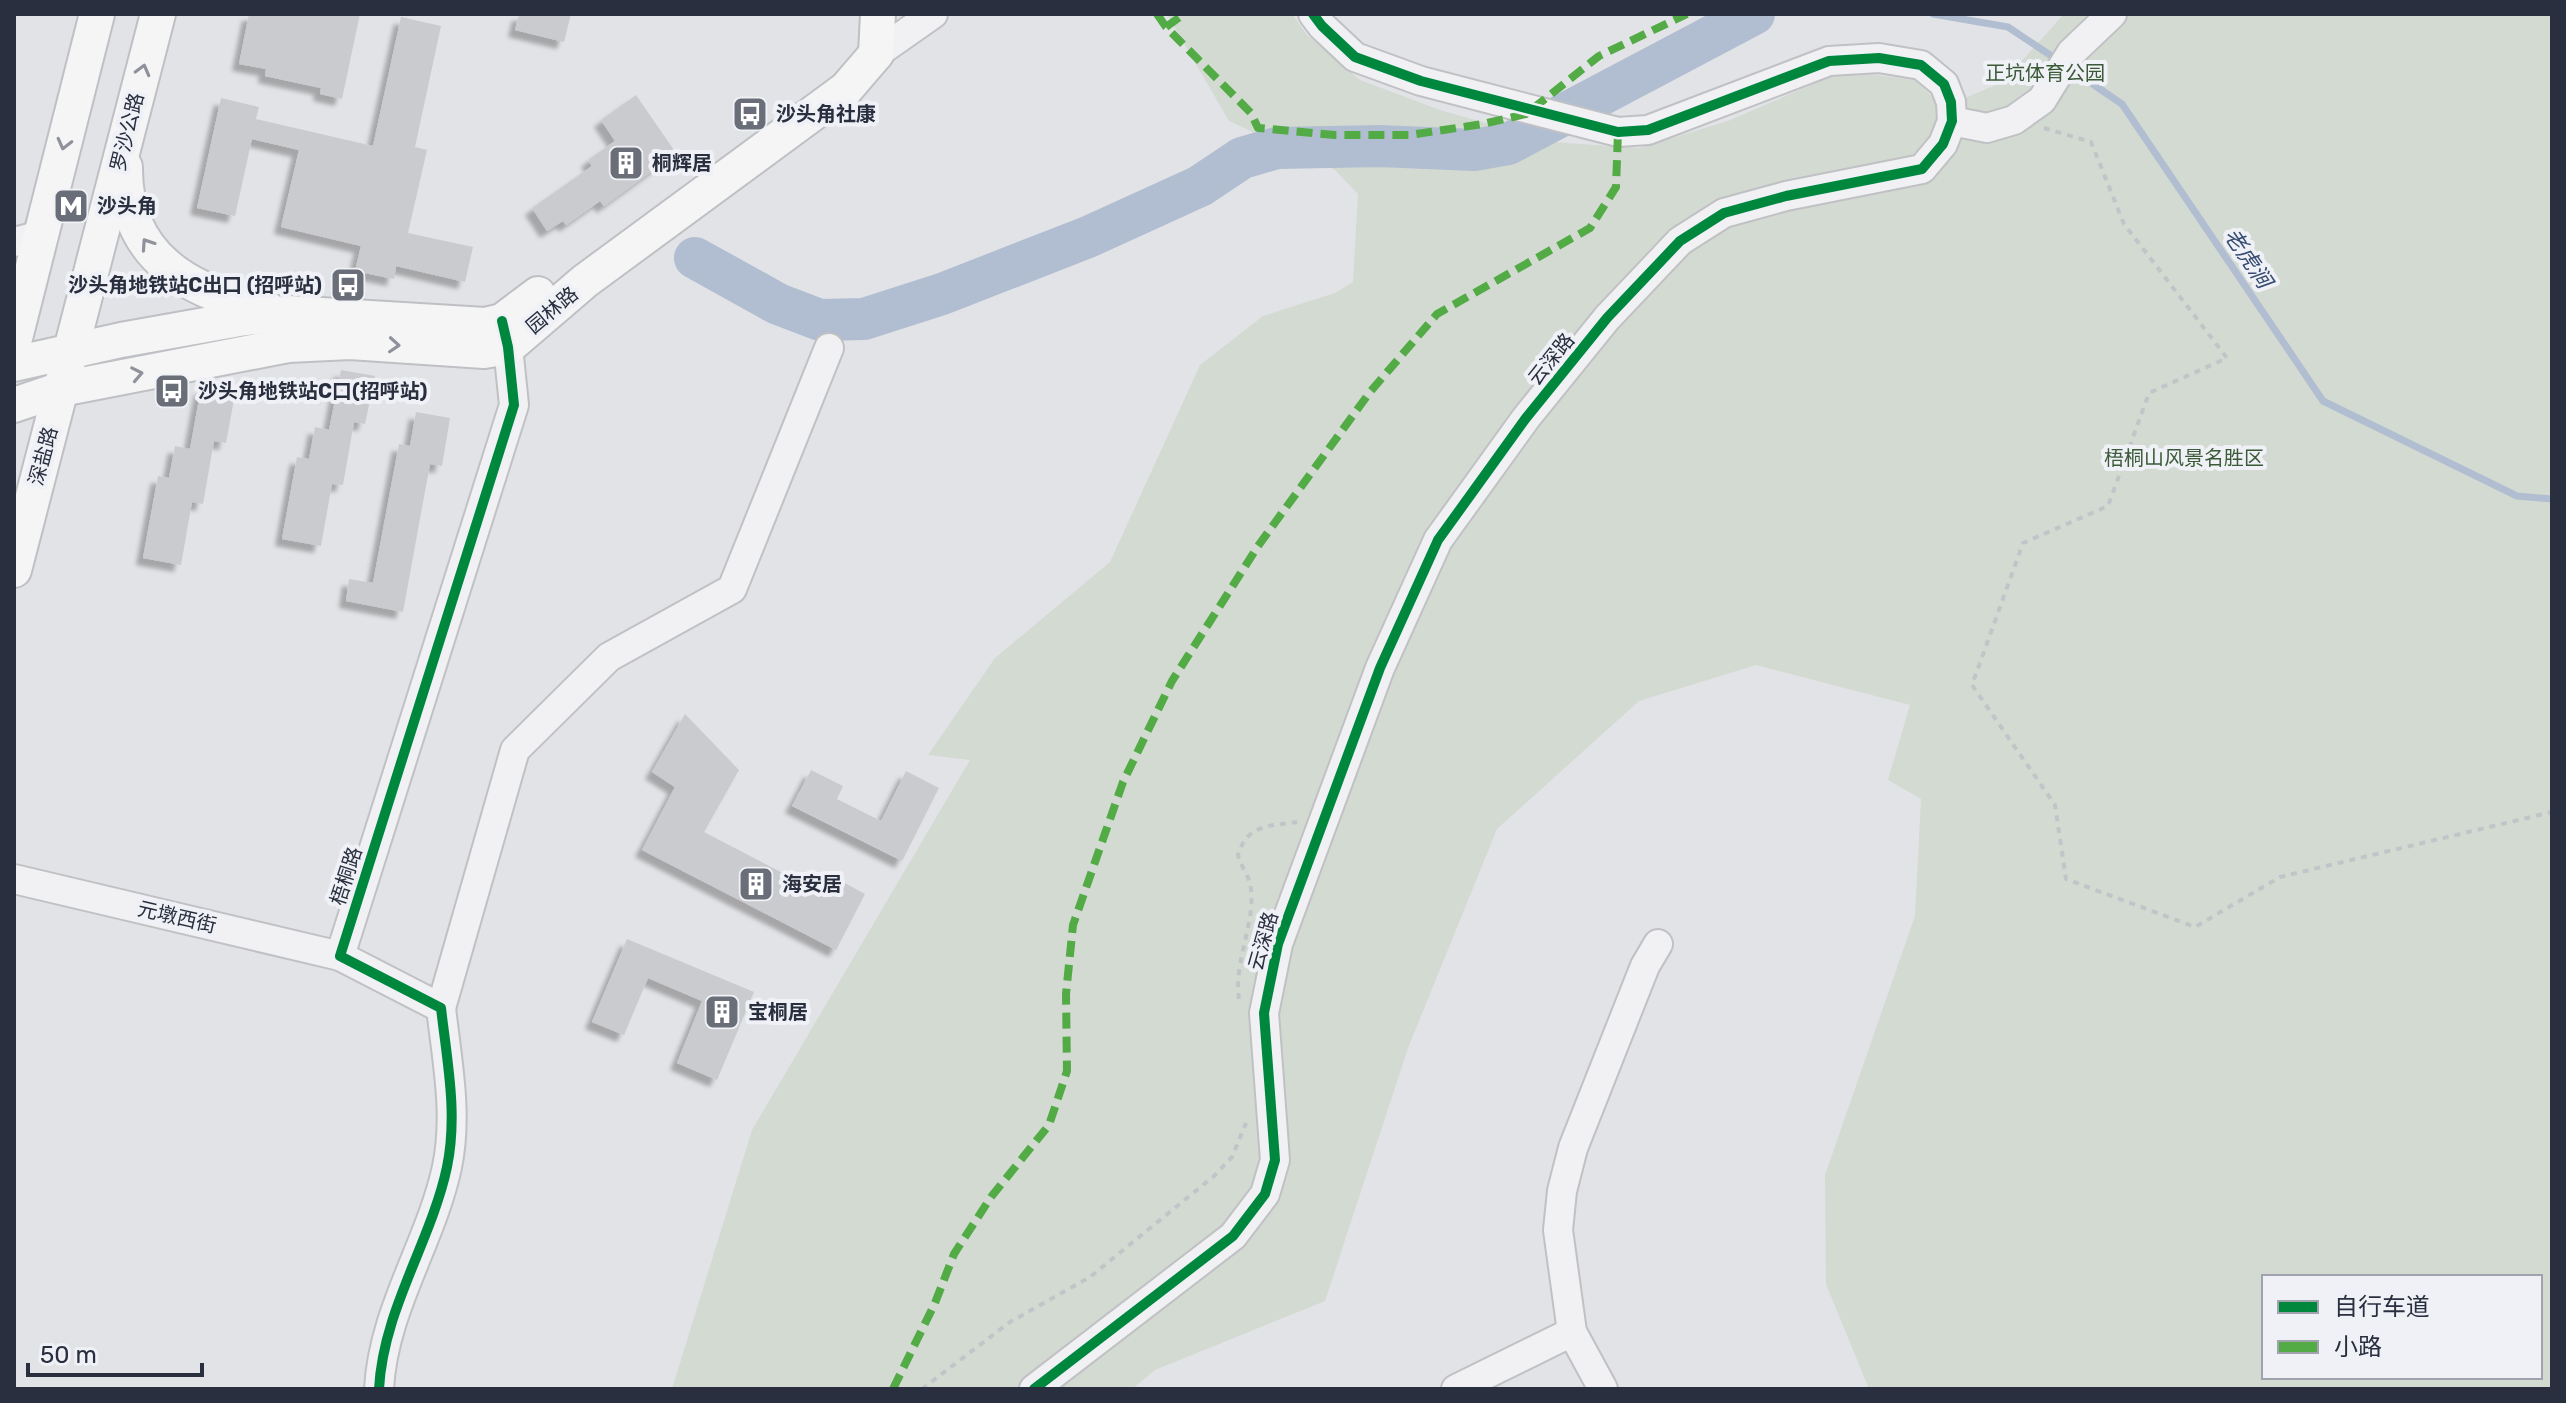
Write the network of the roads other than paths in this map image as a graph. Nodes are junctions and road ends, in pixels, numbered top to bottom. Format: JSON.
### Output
{"nodes":[{"id":1,"x":97,"y":14,"type":"edge"},
{"id":2,"x":158,"y":14,"type":"edge"},
{"id":3,"x":878,"y":14,"type":"edge"},
{"id":4,"x":933,"y":14,"type":"edge"},
{"id":5,"x":1313,"y":14,"type":"edge"},
{"id":6,"x":2112,"y":14,"type":"edge"},
{"id":7,"x":876,"y":54,"type":"junction"},
{"id":8,"x":1952,"y":121,"type":"junction"},
{"id":9,"x":126,"y":138,"type":"junction"},
{"id":10,"x":28,"y":239,"type":"edge"},
{"id":11,"x":288,"y":313,"type":"junction"},
{"id":12,"x":505,"y":334,"type":"junction"},
{"id":13,"x":14,"y":342,"type":"edge"},
{"id":14,"x":829,"y":348,"type":"dead end"},
{"id":15,"x":71,"y":349,"type":"junction"},
{"id":16,"x":14,"y":364,"type":"edge"},
{"id":17,"x":61,"y":389,"type":"junction"},
{"id":18,"x":14,"y":405,"type":"edge"},
{"id":19,"x":14,"y":570,"type":"edge"},
{"id":20,"x":14,"y":879,"type":"edge"},
{"id":21,"x":1658,"y":944,"type":"dead end"},
{"id":22,"x":340,"y":956,"type":"junction"},
{"id":23,"x":441,"y":1008,"type":"junction"},
{"id":24,"x":1572,"y":1332,"type":"junction"},
{"id":25,"x":379,"y":1389,"type":"edge"},
{"id":26,"x":1034,"y":1389,"type":"edge"},
{"id":27,"x":1456,"y":1389,"type":"edge"},
{"id":28,"x":1603,"y":1389,"type":"edge"}],
"edges":[{"from":1,"to":10,"type":"main road","one_way":true},
{"from":9,"to":2,"type":"main road","name":"罗沙公路","one_way":true},
{"from":3,"to":7,"type":"main road"},
{"from":4,"to":7,"type":"street","name":"园林路"},
{"from":5,"to":8,"type":"street"},
{"from":6,"to":8,"type":"street"},
{"from":7,"to":12,"type":"main road","name":"园林路"},
{"from":8,"to":26,"type":"street","name":"云深路"},
{"from":11,"to":9,"type":"main road","one_way":true},
{"from":9,"to":15,"type":"main road","name":"罗沙公路"},
{"from":10,"to":13,"type":"main road"},
{"from":11,"to":12,"type":"main road","name":"园林路"},
{"from":11,"to":15,"type":"main road","name":"园林路"},
{"from":17,"to":12,"type":"main road","name":"园林路","one_way":true},
{"from":12,"to":22,"type":"street","name":"梧桐路"},
{"from":14,"to":23,"type":"street"},
{"from":15,"to":16,"type":"main road","name":"园林路"},
{"from":15,"to":17,"type":"main road","name":"罗沙公路"},
{"from":17,"to":18,"type":"main road","name":"园林路"},
{"from":17,"to":19,"type":"main road","name":"深盐路"},
{"from":20,"to":22,"type":"street","name":"元墩西街"},
{"from":21,"to":24,"type":"street"},
{"from":22,"to":23,"type":"street"},
{"from":23,"to":25,"type":"street"},
{"from":24,"to":27,"type":"street"},
{"from":24,"to":28,"type":"street"}]}
